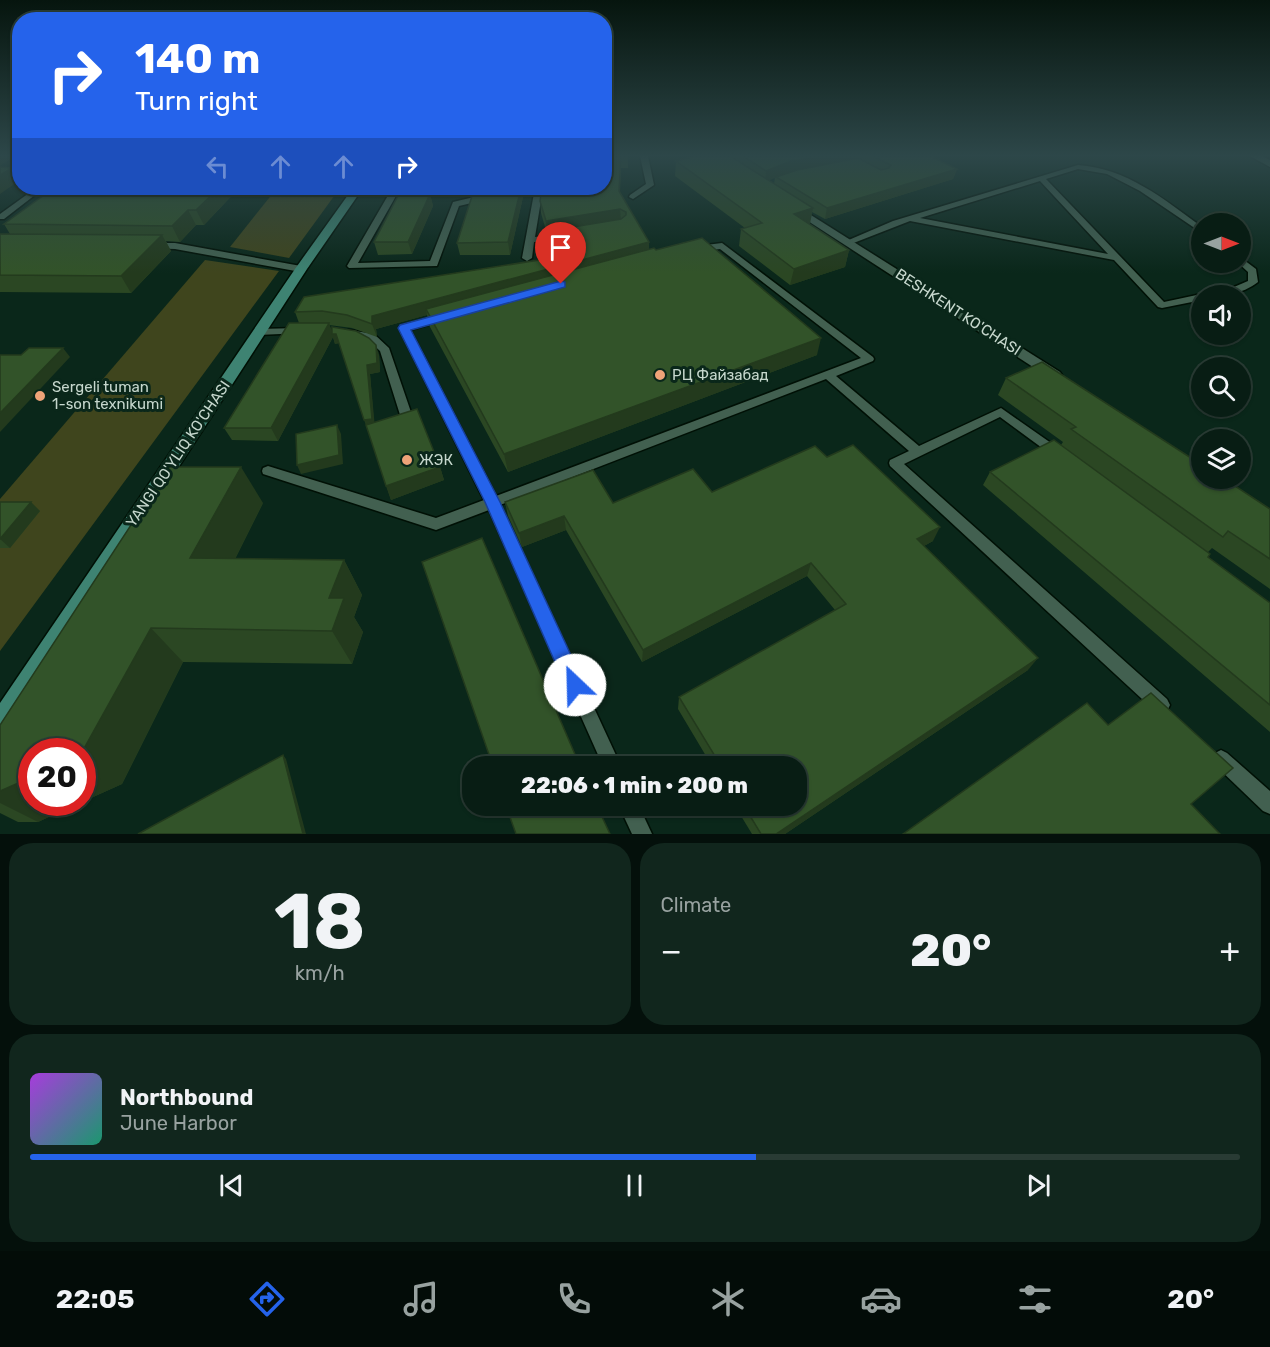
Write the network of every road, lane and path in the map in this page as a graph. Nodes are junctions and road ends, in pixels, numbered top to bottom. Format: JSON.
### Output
{"nodes":[{"id":1,"x":31,"y":195,"type":"edge"},
{"id":2,"x":353,"y":195,"type":"edge"},
{"id":3,"x":392,"y":195,"type":"edge"},
{"id":4,"x":479,"y":195,"type":"edge"},
{"id":5,"x":538,"y":195,"type":"edge"},
{"id":6,"x":637,"y":195,"type":"edge"},
{"id":7,"x":987,"y":195,"type":"edge"},
{"id":8,"x":1057,"y":195,"type":"edge"},
{"id":9,"x":1148,"y":195,"type":"edge"},
{"id":10,"x":633,"y":198,"type":"dead end"},
{"id":11,"x":781,"y":199,"type":"edge"},
{"id":12,"x":2,"y":217,"type":"dead end"},
{"id":13,"x":910,"y":219,"type":"junction"},
{"id":14,"x":1191,"y":224,"type":"edge"},
{"id":15,"x":570,"y":236,"type":"edge"},
{"id":16,"x":530,"y":240,"type":"junction"},
{"id":17,"x":848,"y":242,"type":"junction"},
{"id":18,"x":140,"y":246,"type":"edge"},
{"id":19,"x":683,"y":252,"type":"edge"},
{"id":20,"x":526,"y":258,"type":"dead end"},
{"id":21,"x":1117,"y":258,"type":"junction"},
{"id":22,"x":301,"y":269,"type":"junction"},
{"id":23,"x":1251,"y":269,"type":"edge"},
{"id":24,"x":1247,"y":285,"type":"edge"},
{"id":25,"x":1191,"y":299,"type":"edge"},
{"id":26,"x":460,"y":312,"type":"edge"},
{"id":27,"x":335,"y":330,"type":"edge"},
{"id":28,"x":313,"y":331,"type":"edge"},
{"id":29,"x":258,"y":332,"type":"junction"},
{"id":30,"x":828,"y":375,"type":"junction"},
{"id":31,"x":1070,"y":384,"type":"edge"},
{"id":32,"x":407,"y":418,"type":"edge"},
{"id":33,"x":918,"y":452,"type":"junction"},
{"id":34,"x":1068,"y":462,"type":"edge"},
{"id":35,"x":268,"y":471,"type":"dead end"},
{"id":36,"x":492,"y":502,"type":"junction"},
{"id":37,"x":1174,"y":717,"type":"edge"},
{"id":38,"x":0,"y":722,"type":"edge"},
{"id":39,"x":1209,"y":748,"type":"edge"},
{"id":40,"x":607,"y":756,"type":"edge"},
{"id":41,"x":1270,"y":804,"type":"edge"},
{"id":42,"x":634,"y":816,"type":"edge"},
{"id":43,"x":642,"y":834,"type":"edge"}],
"edges":[{"from":1,"to":12,"type":"lane"},
{"from":2,"to":22,"type":"street","name":"YANGI QO'YLIQ KO'CHASI"},
{"from":3,"to":4,"type":"lane"},
{"from":5,"to":16,"type":"lane"},
{"from":6,"to":10,"type":"lane"},
{"from":7,"to":13,"type":"lane"},
{"from":8,"to":21,"type":"lane"},
{"from":9,"to":14,"type":"lane"},
{"from":11,"to":17,"type":"street","name":"BESHKENT KO'CHASI"},
{"from":13,"to":17,"type":"lane"},
{"from":13,"to":21,"type":"lane"},
{"from":15,"to":16,"type":"lane"},
{"from":16,"to":20,"type":"lane"},
{"from":17,"to":31,"type":"street","name":"BESHKENT KO'CHASI"},
{"from":18,"to":22,"type":"lane"},
{"from":19,"to":30,"type":"lane"},
{"from":21,"to":25,"type":"lane"},
{"from":22,"to":29,"type":"street","name":"YANGI QO'YLIQ KO'CHASI"},
{"from":23,"to":24,"type":"lane"},
{"from":26,"to":36,"type":"lane"},
{"from":27,"to":32,"type":"lane"},
{"from":28,"to":29,"type":"lane"},
{"from":29,"to":38,"type":"street","name":"YANGI QO'YLIQ KO'CHASI"},
{"from":30,"to":33,"type":"lane"},
{"from":30,"to":36,"type":"lane"},
{"from":33,"to":34,"type":"lane"},
{"from":33,"to":37,"type":"lane"},
{"from":35,"to":36,"type":"lane"},
{"from":36,"to":40,"type":"lane"},
{"from":39,"to":41,"type":"lane"},
{"from":42,"to":43,"type":"lane"}]}
